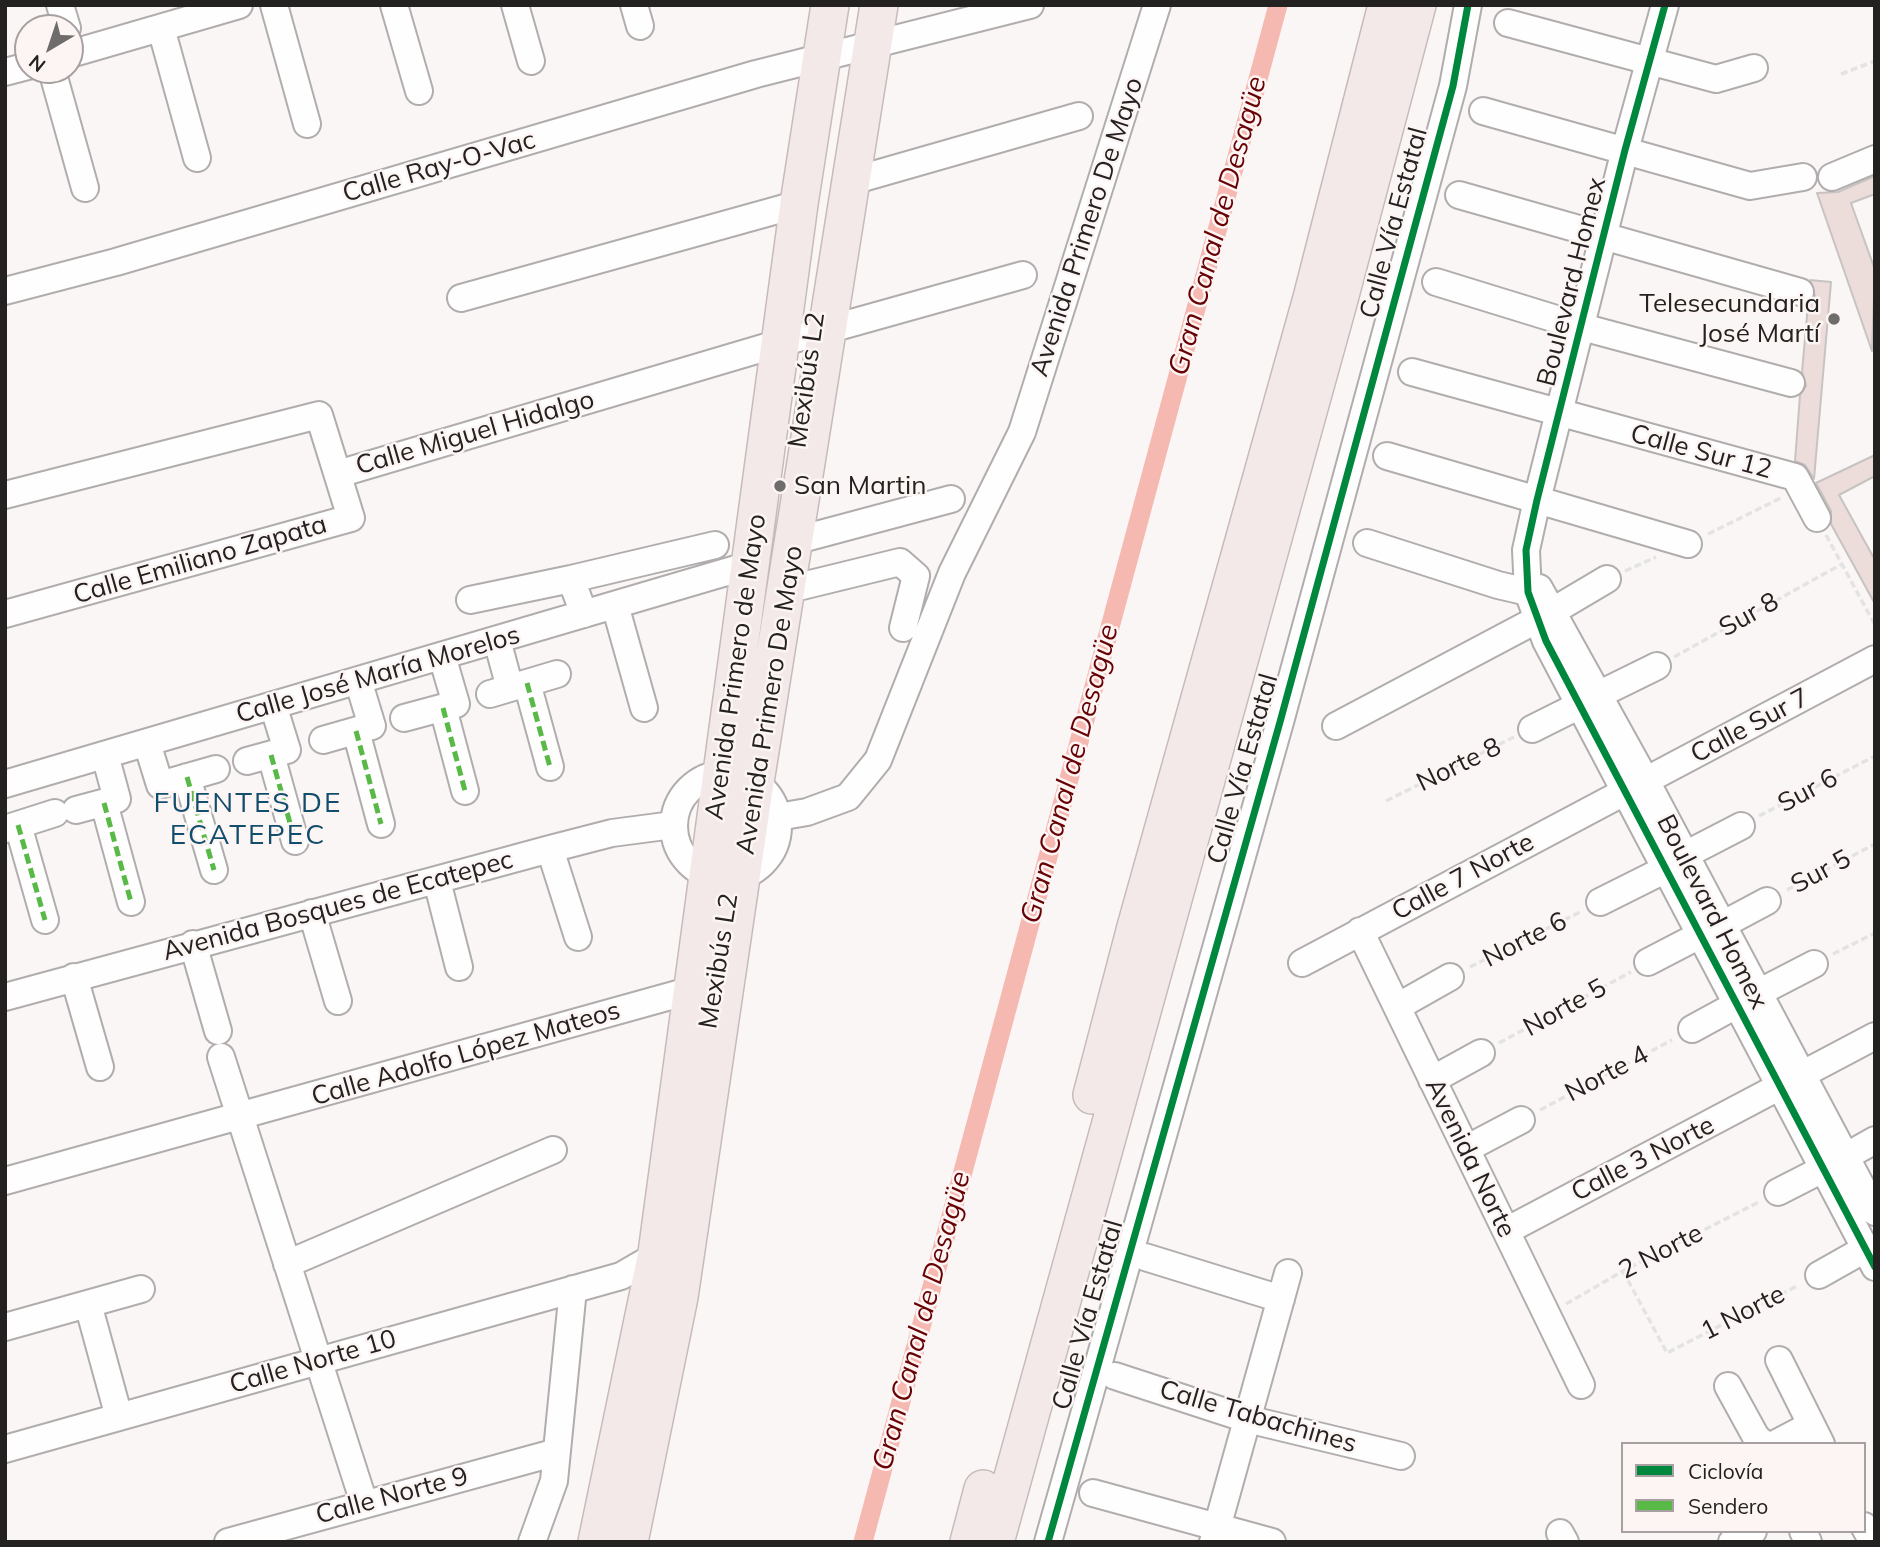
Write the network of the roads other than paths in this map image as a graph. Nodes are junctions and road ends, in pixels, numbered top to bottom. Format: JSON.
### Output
{"nodes":[{"id":1,"x":239,"y":5,"type":"edge"},
{"id":2,"x":274,"y":5,"type":"edge"},
{"id":3,"x":394,"y":5,"type":"edge"},
{"id":4,"x":515,"y":5,"type":"edge"},
{"id":5,"x":830,"y":5,"type":"edge"},
{"id":6,"x":846,"y":5,"type":"edge"},
{"id":7,"x":867,"y":5,"type":"edge"},
{"id":8,"x":879,"y":5,"type":"edge"},
{"id":9,"x":1030,"y":5,"type":"edge"},
{"id":10,"x":1157,"y":5,"type":"edge"},
{"id":11,"x":1387,"y":5,"type":"edge"},
{"id":12,"x":1417,"y":5,"type":"edge"},
{"id":13,"x":1468,"y":5,"type":"edge"},
{"id":14,"x":1667,"y":6,"type":"edge"},
{"id":15,"x":176,"y":18,"type":"edge"},
{"id":16,"x":1508,"y":23,"type":"dead end"},
{"id":17,"x":84,"y":45,"type":"edge"},
{"id":18,"x":848,"y":53,"type":"junction"},
{"id":19,"x":531,"y":61,"type":"dead end"},
{"id":20,"x":1650,"y":62,"type":"junction"},
{"id":21,"x":1754,"y":68,"type":"dead end"},
{"id":22,"x":56,"y":84,"type":"edge"},
{"id":23,"x":419,"y":91,"type":"dead end"},
{"id":24,"x":1483,"y":111,"type":"dead end"},
{"id":25,"x":1079,"y":117,"type":"dead end"},
{"id":26,"x":307,"y":124,"type":"dead end"},
{"id":27,"x":1625,"y":150,"type":"junction"},
{"id":28,"x":197,"y":158,"type":"dead end"},
{"id":29,"x":1875,"y":159,"type":"edge"},
{"id":30,"x":1804,"y":177,"type":"dead end"},
{"id":31,"x":1832,"y":177,"type":"dead end"},
{"id":32,"x":852,"y":181,"type":"junction"},
{"id":33,"x":85,"y":188,"type":"dead end"},
{"id":34,"x":1459,"y":195,"type":"dead end"},
{"id":35,"x":799,"y":204,"type":"junction"},
{"id":36,"x":1606,"y":237,"type":"junction"},
{"id":37,"x":1023,"y":275,"type":"dead end"},
{"id":38,"x":1436,"y":282,"type":"dead end"},
{"id":39,"x":5,"y":291,"type":"edge"},
{"id":40,"x":1800,"y":292,"type":"dead end"},
{"id":41,"x":461,"y":298,"type":"dead end"},
{"id":42,"x":1582,"y":327,"type":"junction"},
{"id":43,"x":803,"y":337,"type":"junction"},
{"id":44,"x":1412,"y":372,"type":"dead end"},
{"id":45,"x":1791,"y":383,"type":"dead end"},
{"id":46,"x":1561,"y":415,"type":"junction"},
{"id":47,"x":1387,"y":456,"type":"dead end"},
{"id":48,"x":338,"y":474,"type":"junction"},
{"id":49,"x":5,"y":495,"type":"edge"},
{"id":50,"x":951,"y":499,"type":"dead end"},
{"id":51,"x":1537,"y":500,"type":"junction"},
{"id":52,"x":1817,"y":518,"type":"road end"},
{"id":53,"x":794,"y":541,"type":"junction"},
{"id":54,"x":1367,"y":543,"type":"dead end"},
{"id":55,"x":1688,"y":544,"type":"dead end"},
{"id":56,"x":715,"y":545,"type":"dead end"},
{"id":57,"x":750,"y":565,"type":"junction"},
{"id":58,"x":571,"y":579,"type":"junction"},
{"id":59,"x":1607,"y":579,"type":"dead end"},
{"id":60,"x":788,"y":583,"type":"junction"},
{"id":61,"x":1531,"y":584,"type":"junction"},
{"id":62,"x":470,"y":600,"type":"dead end"},
{"id":63,"x":615,"y":605,"type":"junction"},
{"id":64,"x":5,"y":614,"type":"edge"},
{"id":65,"x":584,"y":614,"type":"junction"},
{"id":66,"x":1545,"y":615,"type":"junction"},
{"id":67,"x":903,"y":628,"type":"dead end"},
{"id":68,"x":497,"y":640,"type":"junction"},
{"id":69,"x":442,"y":656,"type":"junction"},
{"id":70,"x":1875,"y":659,"type":"edge"},
{"id":71,"x":1657,"y":666,"type":"road end"},
{"id":72,"x":557,"y":674,"type":"dead end"},
{"id":73,"x":358,"y":680,"type":"junction"},
{"id":74,"x":509,"y":688,"type":"junction"},
{"id":75,"x":1589,"y":700,"type":"junction"},
{"id":76,"x":273,"y":705,"type":"junction"},
{"id":77,"x":443,"y":708,"type":"junction"},
{"id":78,"x":644,"y":708,"type":"dead end"},
{"id":79,"x":404,"y":718,"type":"dead end"},
{"id":80,"x":1336,"y":726,"type":"dead end"},
{"id":81,"x":1532,"y":729,"type":"road end"},
{"id":82,"x":356,"y":731,"type":"junction"},
{"id":83,"x":323,"y":740,"type":"dead end"},
{"id":84,"x":147,"y":743,"type":"junction"},
{"id":85,"x":105,"y":755,"type":"junction"},
{"id":86,"x":550,"y":767,"type":"dead end"},
{"id":87,"x":216,"y":769,"type":"dead end"},
{"id":88,"x":187,"y":777,"type":"junction"},
{"id":89,"x":739,"y":777,"type":"junction"},
{"id":90,"x":14,"y":782,"type":"edge"},
{"id":91,"x":1636,"y":786,"type":"junction"},
{"id":92,"x":465,"y":791,"type":"dead end"},
{"id":93,"x":104,"y":803,"type":"junction"},
{"id":94,"x":778,"y":817,"type":"junction"},
{"id":95,"x":37,"y":820,"type":"edge"},
{"id":96,"x":381,"y":824,"type":"dead end"},
{"id":97,"x":673,"y":825,"type":"junction"},
{"id":98,"x":1741,"y":826,"type":"road end"},
{"id":99,"x":295,"y":841,"type":"dead end"},
{"id":100,"x":550,"y":849,"type":"junction"},
{"id":101,"x":1675,"y":862,"type":"junction"},
{"id":102,"x":214,"y":870,"type":"dead end"},
{"id":103,"x":725,"y":876,"type":"junction"},
{"id":104,"x":437,"y":881,"type":"junction"},
{"id":105,"x":1767,"y":901,"type":"road end"},
{"id":106,"x":131,"y":902,"type":"dead end"},
{"id":107,"x":1600,"y":902,"type":"road end"},
{"id":108,"x":312,"y":913,"type":"junction"},
{"id":109,"x":45,"y":920,"type":"dead end"},
{"id":110,"x":1711,"y":930,"type":"junction"},
{"id":111,"x":1360,"y":931,"type":"junction"},
{"id":112,"x":578,"y":937,"type":"dead end"},
{"id":113,"x":193,"y":944,"type":"junction"},
{"id":114,"x":1648,"y":962,"type":"road end"},
{"id":115,"x":1302,"y":963,"type":"dead end"},
{"id":116,"x":1814,"y":964,"type":"road end"},
{"id":117,"x":459,"y":967,"type":"dead end"},
{"id":118,"x":74,"y":977,"type":"junction"},
{"id":119,"x":1450,"y":977,"type":"road end"},
{"id":120,"x":692,"y":990,"type":"junction"},
{"id":121,"x":5,"y":997,"type":"edge"},
{"id":122,"x":1747,"y":999,"type":"junction"},
{"id":123,"x":338,"y":1001,"type":"dead end"},
{"id":124,"x":1397,"y":1007,"type":"junction"},
{"id":125,"x":1692,"y":1029,"type":"road end"},
{"id":126,"x":1875,"y":1037,"type":"edge"},
{"id":127,"x":1481,"y":1053,"type":"road end"},
{"id":128,"x":100,"y":1067,"type":"dead end"},
{"id":129,"x":1432,"y":1080,"type":"junction"},
{"id":130,"x":1791,"y":1082,"type":"junction"},
{"id":131,"x":239,"y":1117,"type":"junction"},
{"id":132,"x":1521,"y":1120,"type":"road end"},
{"id":133,"x":1875,"y":1140,"type":"edge"},
{"id":134,"x":1466,"y":1149,"type":"junction"},
{"id":135,"x":553,"y":1150,"type":"dead end"},
{"id":136,"x":1834,"y":1163,"type":"junction"},
{"id":137,"x":5,"y":1181,"type":"edge"},
{"id":138,"x":1778,"y":1192,"type":"road end"},
{"id":139,"x":1875,"y":1212,"type":"edge"},
{"id":140,"x":1506,"y":1230,"type":"junction"},
{"id":141,"x":1145,"y":1256,"type":"dead end"},
{"id":142,"x":1870,"y":1258,"type":"edge"},
{"id":143,"x":287,"y":1264,"type":"junction"},
{"id":144,"x":662,"y":1272,"type":"junction"},
{"id":145,"x":1288,"y":1273,"type":"dead end"},
{"id":146,"x":1819,"y":1275,"type":"road end"},
{"id":147,"x":141,"y":1289,"type":"dead end"},
{"id":148,"x":573,"y":1289,"type":"junction"},
{"id":149,"x":1281,"y":1299,"type":"junction"},
{"id":150,"x":88,"y":1304,"type":"junction"},
{"id":151,"x":5,"y":1327,"type":"edge"},
{"id":152,"x":1779,"y":1360,"type":"dead end"},
{"id":153,"x":318,"y":1361,"type":"junction"},
{"id":154,"x":1115,"y":1376,"type":"dead end"},
{"id":155,"x":1581,"y":1385,"type":"dead end"},
{"id":156,"x":1728,"y":1386,"type":"dead end"},
{"id":157,"x":643,"y":1394,"type":"junction"},
{"id":158,"x":119,"y":1417,"type":"junction"},
{"id":159,"x":1248,"y":1419,"type":"junction"},
{"id":160,"x":1816,"y":1434,"type":"edge"},
{"id":161,"x":1762,"y":1442,"type":"edge"},
{"id":162,"x":1783,"y":1442,"type":"edge"},
{"id":163,"x":5,"y":1448,"type":"edge"},
{"id":164,"x":557,"y":1452,"type":"junction"},
{"id":165,"x":1401,"y":1456,"type":"dead end"},
{"id":166,"x":1093,"y":1493,"type":"dead end"},
{"id":167,"x":364,"y":1503,"type":"junction"},
{"id":168,"x":1749,"y":1533,"type":"edge"},
{"id":169,"x":1215,"y":1535,"type":"edge"},
{"id":170,"x":228,"y":1542,"type":"edge"},
{"id":171,"x":531,"y":1542,"type":"edge"},
{"id":172,"x":597,"y":1542,"type":"edge"},
{"id":173,"x":608,"y":1542,"type":"edge"},
{"id":174,"x":619,"y":1542,"type":"edge"},
{"id":175,"x":629,"y":1542,"type":"edge"},
{"id":176,"x":969,"y":1542,"type":"edge"},
{"id":177,"x":995,"y":1542,"type":"edge"},
{"id":178,"x":1048,"y":1542,"type":"edge"},
{"id":179,"x":1272,"y":1542,"type":"edge"},
{"id":180,"x":1732,"y":1542,"type":"edge"}],
"edges":[{"from":1,"to":15,"type":"street"},
{"from":2,"to":26,"type":"street"},
{"from":3,"to":23,"type":"street"},
{"from":4,"to":19,"type":"street"},
{"from":5,"to":18,"type":"highway","name":"Avenida Primero de Mayo"},
{"from":6,"to":18,"type":"street","name":"Mexibús L2"},
{"from":7,"to":18,"type":"street","name":"Mexibús L2"},
{"from":8,"to":18,"type":"highway","name":"Avenida Primero De Mayo"},
{"from":9,"to":18,"type":"street","name":"Calle Ray-O-Vac"},
{"from":10,"to":94,"type":"street","name":"Avenida Primero De Mayo"},
{"from":11,"to":176,"type":"highway"},
{"from":12,"to":177,"type":"highway"},
{"from":13,"to":178,"type":"street","name":"Calle Vía Estatal"},
{"from":14,"to":20,"type":"street","name":"Boulevard Homex"},
{"from":15,"to":17,"type":"street"},
{"from":15,"to":28,"type":"street"},
{"from":16,"to":20,"type":"street"},
{"from":18,"to":32,"type":"highway","name":"Avenida Primero De Mayo"},
{"from":18,"to":35,"type":"highway","name":"Avenida Primero de Mayo"},
{"from":18,"to":39,"type":"street","name":"Calle Ray-O-Vac"},
{"from":18,"to":43,"type":"street","name":"Mexibús L2"},
{"from":20,"to":21,"type":"street"},
{"from":20,"to":27,"type":"street","name":"Boulevard Homex"},
{"from":22,"to":33,"type":"street"},
{"from":24,"to":27,"type":"street"},
{"from":25,"to":32,"type":"street"},
{"from":27,"to":30,"type":"street"},
{"from":27,"to":36,"type":"street","name":"Boulevard Homex"},
{"from":29,"to":31,"type":"street"},
{"from":32,"to":43,"type":"highway","name":"Avenida Primero De Mayo"},
{"from":34,"to":36,"type":"street"},
{"from":35,"to":41,"type":"street"},
{"from":35,"to":43,"type":"highway","name":"Avenida Primero de Mayo"},
{"from":36,"to":40,"type":"street"},
{"from":36,"to":42,"type":"street","name":"Boulevard Homex"},
{"from":37,"to":43,"type":"street","name":"Calle Miguel Hidalgo"},
{"from":38,"to":42,"type":"street"},
{"from":42,"to":45,"type":"street"},
{"from":42,"to":46,"type":"street","name":"Boulevard Homex"},
{"from":43,"to":48,"type":"street","name":"Calle Miguel Hidalgo"},
{"from":43,"to":53,"type":"highway","name":"Avenida Primero De Mayo"},
{"from":43,"to":57,"type":"highway","name":"Avenida Primero de Mayo"},
{"from":43,"to":89,"type":"street","name":"Mexibús L2"},
{"from":44,"to":46,"type":"street","name":"Calle Sur 12"},
{"from":46,"to":51,"type":"street","name":"Boulevard Homex"},
{"from":46,"to":52,"type":"street","name":"Calle Sur 12"},
{"from":47,"to":51,"type":"street"},
{"from":48,"to":49,"type":"street","name":"Calle Miguel Hidalgo"},
{"from":48,"to":64,"type":"street","name":"Calle Emiliano Zapata"},
{"from":50,"to":53,"type":"street"},
{"from":51,"to":55,"type":"street"},
{"from":51,"to":61,"type":"street","name":"Boulevard Homex"},
{"from":53,"to":60,"type":"highway","name":"Avenida Primero De Mayo"},
{"from":54,"to":61,"type":"street"},
{"from":56,"to":58,"type":"street"},
{"from":57,"to":63,"type":"street","name":"Calle José María Morelos"},
{"from":57,"to":89,"type":"highway","name":"Avenida Primero de Mayo"},
{"from":58,"to":62,"type":"street"},
{"from":58,"to":65,"type":"street"},
{"from":59,"to":66,"type":"street"},
{"from":60,"to":67,"type":"street"},
{"from":60,"to":89,"type":"highway","name":"Avenida Primero De Mayo"},
{"from":61,"to":66,"type":"street","name":"Boulevard Homex"},
{"from":63,"to":65,"type":"street","name":"Calle José María Morelos"},
{"from":63,"to":78,"type":"street"},
{"from":65,"to":68,"type":"street","name":"Calle José María Morelos"},
{"from":66,"to":75,"type":"street","name":"Boulevard Homex"},
{"from":66,"to":80,"type":"street"},
{"from":68,"to":69,"type":"street","name":"Calle José María Morelos"},
{"from":68,"to":74,"type":"street"},
{"from":69,"to":73,"type":"street","name":"Calle José María Morelos"},
{"from":69,"to":77,"type":"street"},
{"from":70,"to":91,"type":"street","name":"Calle Sur 7"},
{"from":71,"to":75,"type":"street"},
{"from":72,"to":74,"type":"street"},
{"from":73,"to":76,"type":"street","name":"Calle José María Morelos"},
{"from":73,"to":82,"type":"street"},
{"from":74,"to":86,"type":"street"},
{"from":75,"to":81,"type":"street"},
{"from":75,"to":91,"type":"street","name":"Boulevard Homex"},
{"from":76,"to":84,"type":"street","name":"Calle José María Morelos"},
{"from":76,"to":99,"type":"street"},
{"from":77,"to":79,"type":"street"},
{"from":77,"to":92,"type":"street"},
{"from":82,"to":83,"type":"street"},
{"from":82,"to":96,"type":"street"},
{"from":84,"to":85,"type":"street","name":"Calle José María Morelos"},
{"from":84,"to":88,"type":"street"},
{"from":85,"to":90,"type":"street","name":"Calle José María Morelos"},
{"from":85,"to":93,"type":"street"},
{"from":87,"to":88,"type":"street"},
{"from":88,"to":102,"type":"street"},
{"from":89,"to":94,"type":"street"},
{"from":89,"to":97,"type":"street"},
{"from":89,"to":103,"type":"highway","name":"Avenida Primero De Mayo"},
{"from":90,"to":95,"type":"street"},
{"from":91,"to":101,"type":"street","name":"Boulevard Homex"},
{"from":91,"to":111,"type":"street","name":"Calle 7 Norte"},
{"from":93,"to":95,"type":"street"},
{"from":93,"to":106,"type":"street"},
{"from":94,"to":103,"type":"street"},
{"from":95,"to":109,"type":"street"},
{"from":97,"to":100,"type":"street","name":"Avenida Bosques de Ecatepec"},
{"from":97,"to":103,"type":"street"},
{"from":98,"to":101,"type":"street"},
{"from":100,"to":104,"type":"street","name":"Avenida Bosques de Ecatepec"},
{"from":100,"to":112,"type":"street"},
{"from":101,"to":107,"type":"street"},
{"from":101,"to":110,"type":"street","name":"Boulevard Homex"},
{"from":103,"to":120,"type":"highway","name":"Avenida Primero de Mayo"},
{"from":103,"to":144,"type":"highway","name":"Avenida Primero De Mayo"},
{"from":104,"to":108,"type":"street","name":"Avenida Bosques de Ecatepec"},
{"from":104,"to":117,"type":"street"},
{"from":105,"to":110,"type":"street"},
{"from":108,"to":113,"type":"street","name":"Avenida Bosques de Ecatepec"},
{"from":108,"to":123,"type":"street"},
{"from":110,"to":114,"type":"street"},
{"from":110,"to":122,"type":"street","name":"Boulevard Homex"},
{"from":111,"to":115,"type":"street","name":"Calle 7 Norte"},
{"from":111,"to":124,"type":"street","name":"Avenida Norte"},
{"from":113,"to":118,"type":"street","name":"Avenida Bosques de Ecatepec"},
{"from":113,"to":131,"type":"street"},
{"from":116,"to":122,"type":"street"},
{"from":118,"to":121,"type":"street","name":"Avenida Bosques de Ecatepec"},
{"from":118,"to":128,"type":"street"},
{"from":119,"to":124,"type":"street"},
{"from":120,"to":131,"type":"street","name":"Calle Adolfo López Mateos"},
{"from":120,"to":144,"type":"highway","name":"Avenida Primero de Mayo"},
{"from":122,"to":125,"type":"street"},
{"from":122,"to":130,"type":"street","name":"Boulevard Homex"},
{"from":124,"to":129,"type":"street","name":"Avenida Norte"},
{"from":126,"to":130,"type":"street","name":"Calle 3 Norte"},
{"from":127,"to":129,"type":"street"},
{"from":129,"to":134,"type":"street","name":"Avenida Norte"},
{"from":130,"to":136,"type":"street","name":"Boulevard Homex"},
{"from":130,"to":140,"type":"street","name":"Calle 3 Norte"},
{"from":131,"to":137,"type":"street","name":"Calle Adolfo López Mateos"},
{"from":131,"to":143,"type":"street"},
{"from":132,"to":134,"type":"street"},
{"from":133,"to":136,"type":"street"},
{"from":134,"to":140,"type":"street","name":"Avenida Norte"},
{"from":135,"to":143,"type":"street"},
{"from":136,"to":138,"type":"street"},
{"from":136,"to":139,"type":"street","name":"Boulevard Homex"},
{"from":136,"to":142,"type":"street","name":"Boulevard Homex"},
{"from":140,"to":155,"type":"street","name":"Avenida Norte"},
{"from":141,"to":149,"type":"street"},
{"from":142,"to":146,"type":"street"},
{"from":143,"to":153,"type":"street"},
{"from":144,"to":148,"type":"street","name":"Calle Norte 10"},
{"from":144,"to":157,"type":"highway","name":"Avenida Primero De Mayo"},
{"from":144,"to":173,"type":"street"},
{"from":144,"to":174,"type":"street"},
{"from":145,"to":149,"type":"street"},
{"from":147,"to":150,"type":"street"},
{"from":148,"to":153,"type":"street","name":"Calle Norte 10"},
{"from":148,"to":164,"type":"street"},
{"from":149,"to":159,"type":"street"},
{"from":150,"to":151,"type":"street"},
{"from":150,"to":158,"type":"street"},
{"from":152,"to":160,"type":"street"},
{"from":153,"to":158,"type":"street","name":"Calle Norte 10"},
{"from":153,"to":167,"type":"street"},
{"from":154,"to":159,"type":"street","name":"Calle Tabachines"},
{"from":156,"to":161,"type":"street"},
{"from":157,"to":172,"type":"highway"},
{"from":157,"to":175,"type":"highway"},
{"from":158,"to":163,"type":"street","name":"Calle Norte 10"},
{"from":159,"to":165,"type":"street","name":"Calle Tabachines"},
{"from":159,"to":169,"type":"street"},
{"from":160,"to":162,"type":"street"},
{"from":164,"to":167,"type":"street","name":"Calle Norte 9"},
{"from":164,"to":171,"type":"street"},
{"from":166,"to":169,"type":"street"},
{"from":167,"to":170,"type":"street","name":"Calle Norte 9"},
{"from":168,"to":180,"type":"street"},
{"from":169,"to":179,"type":"street"}]}
